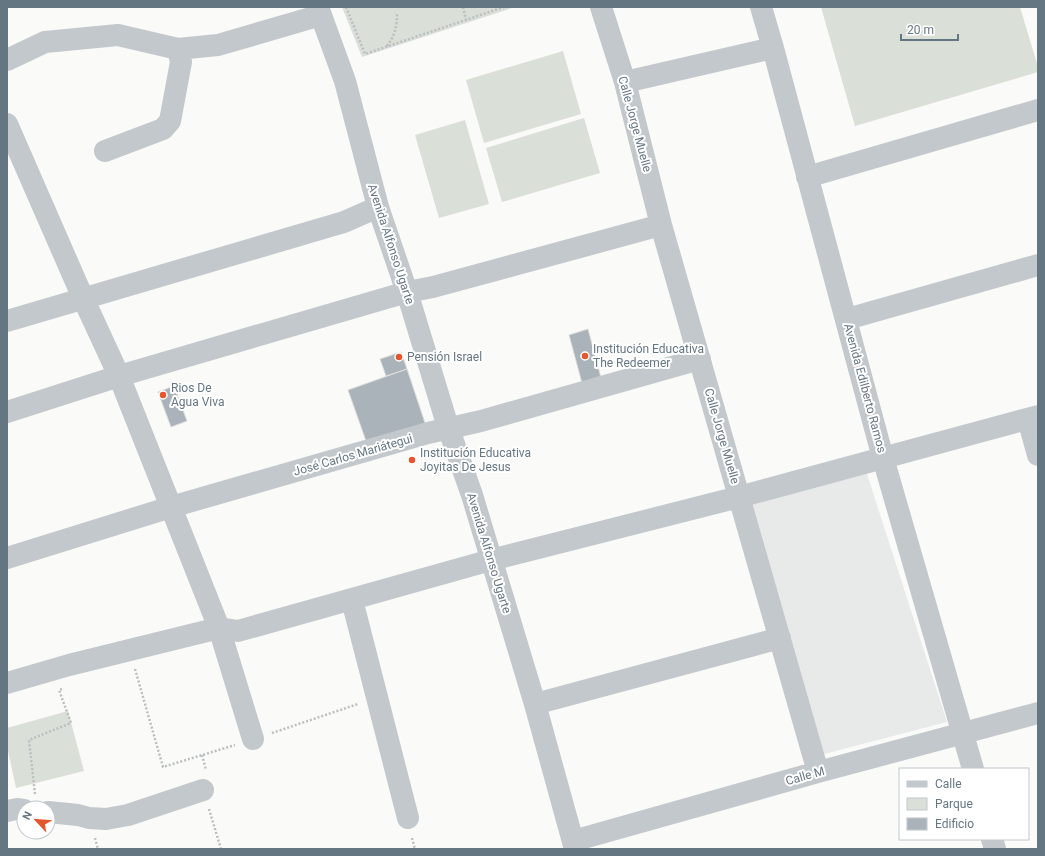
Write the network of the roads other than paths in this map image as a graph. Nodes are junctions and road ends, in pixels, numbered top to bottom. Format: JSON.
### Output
{"nodes":[{"id":1,"x":600,"y":7,"type":"edge"},
{"id":2,"x":761,"y":7,"type":"edge"},
{"id":3,"x":320,"y":11,"type":"edge"},
{"id":4,"x":773,"y":48,"type":"junction"},
{"id":5,"x":178,"y":49,"type":"junction"},
{"id":6,"x":7,"y":60,"type":"edge"},
{"id":7,"x":625,"y":82,"type":"junction"},
{"id":8,"x":1038,"y":110,"type":"edge"},
{"id":9,"x":7,"y":124,"type":"edge"},
{"id":10,"x":13,"y":148,"type":"edge"},
{"id":11,"x":106,"y":151,"type":"dead end"},
{"id":12,"x":807,"y":177,"type":"junction"},
{"id":13,"x":378,"y":207,"type":"junction"},
{"id":14,"x":661,"y":224,"type":"junction"},
{"id":15,"x":1038,"y":265,"type":"edge"},
{"id":16,"x":407,"y":292,"type":"junction"},
{"id":17,"x":83,"y":298,"type":"junction"},
{"id":18,"x":847,"y":319,"type":"junction"},
{"id":19,"x":7,"y":321,"type":"edge"},
{"id":20,"x":700,"y":360,"type":"junction"},
{"id":21,"x":119,"y":376,"type":"junction"},
{"id":22,"x":7,"y":412,"type":"edge"},
{"id":23,"x":1033,"y":418,"type":"edge"},
{"id":24,"x":448,"y":428,"type":"junction"},
{"id":25,"x":1038,"y":455,"type":"edge"},
{"id":26,"x":883,"y":458,"type":"junction"},
{"id":27,"x":740,"y":497,"type":"junction"},
{"id":28,"x":171,"y":507,"type":"junction"},
{"id":29,"x":7,"y":558,"type":"edge"},
{"id":30,"x":491,"y":560,"type":"junction"},
{"id":31,"x":352,"y":600,"type":"junction"},
{"id":32,"x":219,"y":628,"type":"junction"},
{"id":33,"x":780,"y":638,"type":"junction"},
{"id":34,"x":7,"y":683,"type":"edge"},
{"id":35,"x":535,"y":704,"type":"junction"},
{"id":36,"x":1038,"y":713,"type":"edge"},
{"id":37,"x":963,"y":734,"type":"junction"},
{"id":38,"x":253,"y":739,"type":"dead end"},
{"id":39,"x":973,"y":768,"type":"edge"},
{"id":40,"x":818,"y":772,"type":"junction"},
{"id":41,"x":203,"y":790,"type":"road end"},
{"id":42,"x":56,"y":811,"type":"edge"},
{"id":43,"x":408,"y":818,"type":"dead end"},
{"id":44,"x":574,"y":845,"type":"edge"}],
"edges":[{"from":1,"to":7,"type":"street","name":"Calle Jorge Muelle"},
{"from":2,"to":4,"type":"street","name":"Avenida Edilberto Ramos"},
{"from":3,"to":5,"type":"street"},
{"from":3,"to":13,"type":"street","name":"Avenida Alfonso Ugarte"},
{"from":4,"to":7,"type":"street"},
{"from":4,"to":12,"type":"street","name":"Avenida Edilberto Ramos"},
{"from":5,"to":6,"type":"street"},
{"from":5,"to":11,"type":"street"},
{"from":7,"to":14,"type":"street","name":"Calle Jorge Muelle"},
{"from":8,"to":12,"type":"street"},
{"from":9,"to":10,"type":"street"},
{"from":10,"to":17,"type":"street"},
{"from":12,"to":18,"type":"street","name":"Avenida Edilberto Ramos"},
{"from":13,"to":16,"type":"street","name":"Avenida Alfonso Ugarte"},
{"from":13,"to":17,"type":"street"},
{"from":14,"to":16,"type":"street"},
{"from":14,"to":20,"type":"street","name":"Calle Jorge Muelle"},
{"from":15,"to":18,"type":"street"},
{"from":16,"to":21,"type":"street"},
{"from":16,"to":24,"type":"street","name":"Avenida Alfonso Ugarte"},
{"from":17,"to":19,"type":"street"},
{"from":17,"to":21,"type":"street"},
{"from":18,"to":26,"type":"street","name":"Avenida Edilberto Ramos"},
{"from":20,"to":24,"type":"street","name":"José Carlos Mariátegui"},
{"from":20,"to":27,"type":"street","name":"Calle Jorge Muelle"},
{"from":21,"to":22,"type":"street"},
{"from":21,"to":28,"type":"street"},
{"from":23,"to":25,"type":"street"},
{"from":23,"to":26,"type":"street"},
{"from":24,"to":28,"type":"street","name":"José Carlos Mariátegui"},
{"from":24,"to":30,"type":"street","name":"Avenida Alfonso Ugarte"},
{"from":26,"to":27,"type":"street"},
{"from":26,"to":37,"type":"street","name":"Avenida Edilberto Ramos"},
{"from":27,"to":30,"type":"street"},
{"from":27,"to":33,"type":"street","name":"Calle Jorge Muelle"},
{"from":28,"to":29,"type":"street","name":"José Carlos Mariátegui"},
{"from":28,"to":32,"type":"street"},
{"from":30,"to":31,"type":"street"},
{"from":30,"to":35,"type":"street","name":"Avenida Alfonso Ugarte"},
{"from":31,"to":32,"type":"street"},
{"from":31,"to":43,"type":"street"},
{"from":32,"to":34,"type":"street"},
{"from":32,"to":38,"type":"street"},
{"from":33,"to":35,"type":"street"},
{"from":33,"to":40,"type":"street","name":"Calle Jorge Muelle"},
{"from":35,"to":44,"type":"street","name":"Avenida Alfonso Ugarte"},
{"from":36,"to":37,"type":"street","name":"Calle M"},
{"from":37,"to":39,"type":"street","name":"Avenida Edilberto Ramos"},
{"from":37,"to":40,"type":"street","name":"Calle M"},
{"from":40,"to":44,"type":"street","name":"Calle M"},
{"from":41,"to":42,"type":"street"}]}
